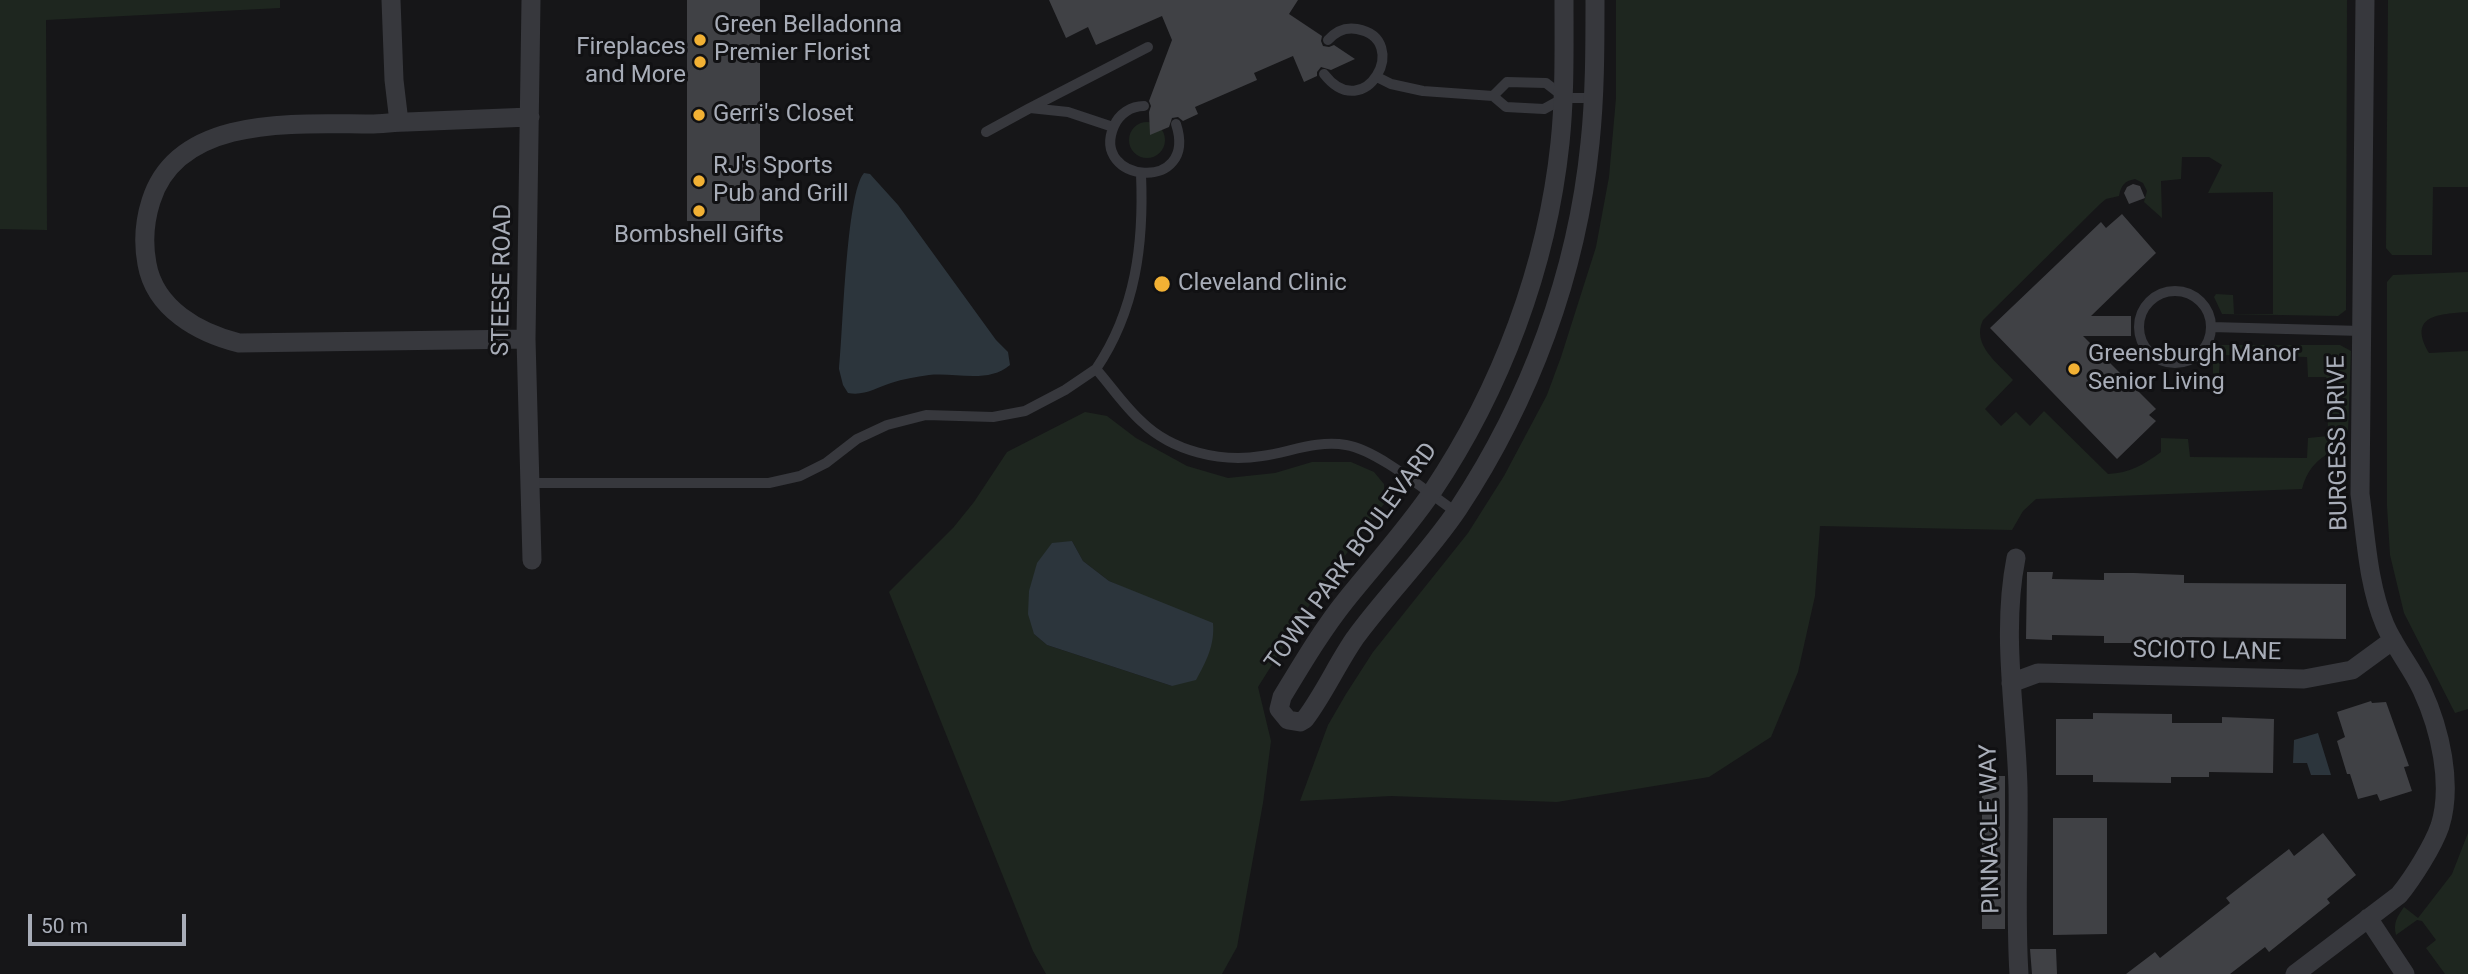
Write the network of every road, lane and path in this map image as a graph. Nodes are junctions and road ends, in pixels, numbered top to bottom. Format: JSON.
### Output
{"nodes":[{"id":1,"x":391,"y":0,"type":"edge"},
{"id":2,"x":531,"y":0,"type":"edge"},
{"id":3,"x":1564,"y":0,"type":"edge"},
{"id":4,"x":1595,"y":0,"type":"edge"},
{"id":5,"x":2365,"y":0,"type":"edge"},
{"id":6,"x":1328,"y":40,"type":"dead end"},
{"id":7,"x":1148,"y":47,"type":"dead end"},
{"id":8,"x":1324,"y":74,"type":"dead end"},
{"id":9,"x":1377,"y":77,"type":"junction"},
{"id":10,"x":1493,"y":96,"type":"junction"},
{"id":11,"x":1564,"y":98,"type":"junction"},
{"id":12,"x":1594,"y":98,"type":"junction"},
{"id":13,"x":1144,"y":106,"type":"dead end"},
{"id":14,"x":1030,"y":107,"type":"junction"},
{"id":15,"x":530,"y":117,"type":"junction"},
{"id":16,"x":399,"y":122,"type":"junction"},
{"id":17,"x":1176,"y":124,"type":"dead end"},
{"id":18,"x":1113,"y":127,"type":"junction"},
{"id":19,"x":986,"y":132,"type":"dead end"},
{"id":20,"x":1141,"y":174,"type":"junction"},
{"id":21,"x":2211,"y":327,"type":"junction"},
{"id":22,"x":2362,"y":331,"type":"junction"},
{"id":23,"x":526,"y":339,"type":"junction"},
{"id":24,"x":1097,"y":369,"type":"junction"},
{"id":25,"x":530,"y":483,"type":"junction"},
{"id":26,"x":1430,"y":495,"type":"junction"},
{"id":27,"x":1456,"y":512,"type":"junction"},
{"id":28,"x":2016,"y":558,"type":"dead end"},
{"id":29,"x":532,"y":559,"type":"dead end"},
{"id":30,"x":2393,"y":640,"type":"junction"},
{"id":31,"x":2011,"y":683,"type":"junction"},
{"id":32,"x":2368,"y":918,"type":"junction"},
{"id":33,"x":2019,"y":974,"type":"edge"},
{"id":34,"x":2295,"y":974,"type":"edge"},
{"id":35,"x":2405,"y":974,"type":"edge"}],
"edges":[{"from":1,"to":16,"type":"street"},
{"from":2,"to":15,"type":"street","name":"STEESE ROAD"},
{"from":3,"to":11,"type":"street","name":"TOWN PARK BOULEVARD"},
{"from":4,"to":12,"type":"street","name":"TOWN PARK BOULEVARD"},
{"from":5,"to":22,"type":"street","name":"BURGESS DRIVE"},
{"from":6,"to":9,"type":"lane"},
{"from":7,"to":14,"type":"lane"},
{"from":8,"to":9,"type":"lane"},
{"from":9,"to":10,"type":"lane"},
{"from":10,"to":11,"type":"lane"},
{"from":10,"to":11,"type":"lane"},
{"from":11,"to":12,"type":"lane"},
{"from":11,"to":26,"type":"street","name":"TOWN PARK BOULEVARD"},
{"from":12,"to":27,"type":"street","name":"TOWN PARK BOULEVARD"},
{"from":13,"to":18,"type":"lane"},
{"from":14,"to":18,"type":"lane"},
{"from":14,"to":19,"type":"lane"},
{"from":15,"to":16,"type":"street"},
{"from":15,"to":23,"type":"street","name":"STEESE ROAD"},
{"from":16,"to":23,"type":"street"},
{"from":17,"to":20,"type":"lane"},
{"from":18,"to":20,"type":"lane"},
{"from":20,"to":24,"type":"lane"},
{"from":21,"to":21,"type":"lane"},
{"from":21,"to":22,"type":"lane"},
{"from":22,"to":30,"type":"street","name":"BURGESS DRIVE"},
{"from":23,"to":25,"type":"street","name":"STEESE ROAD"},
{"from":24,"to":25,"type":"lane"},
{"from":24,"to":26,"type":"lane"},
{"from":25,"to":29,"type":"street","name":"STEESE ROAD"},
{"from":26,"to":27,"type":"lane"},
{"from":26,"to":27,"type":"street","name":"TOWN PARK BOULEVARD"},
{"from":28,"to":31,"type":"street","name":"PINNACLE WAY"},
{"from":30,"to":31,"type":"street","name":"SCIOTO LANE"},
{"from":30,"to":32,"type":"street","name":"BURGESS DRIVE"},
{"from":31,"to":33,"type":"street","name":"PINNACLE WAY"},
{"from":32,"to":34,"type":"street","name":"BURGESS DRIVE"},
{"from":32,"to":35,"type":"street"}]}
